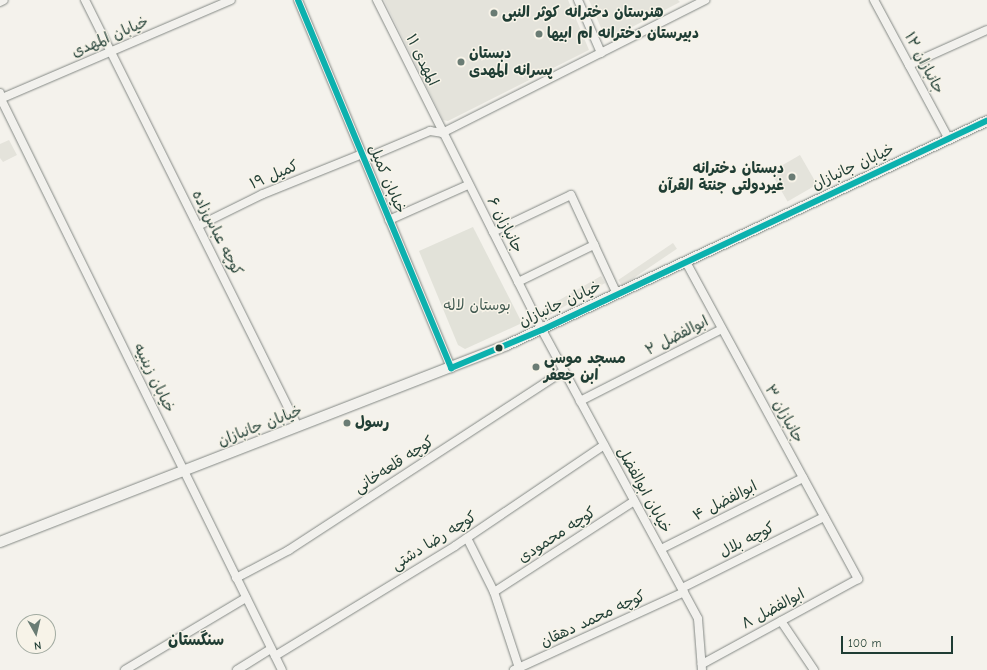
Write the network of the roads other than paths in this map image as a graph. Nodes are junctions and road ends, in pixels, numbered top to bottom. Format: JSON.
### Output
{"nodes":[{"id":1,"x":4,"y":0,"type":"edge"},
{"id":2,"x":85,"y":0,"type":"edge"},
{"id":3,"x":231,"y":0,"type":"edge"},
{"id":4,"x":298,"y":0,"type":"edge"},
{"id":5,"x":377,"y":0,"type":"edge"},
{"id":6,"x":578,"y":0,"type":"edge"},
{"id":7,"x":704,"y":0,"type":"edge"},
{"id":8,"x":874,"y":0,"type":"edge"},
{"id":9,"x":0,"y":2,"type":"edge"},
{"id":10,"x":687,"y":4,"type":"edge"},
{"id":11,"x":987,"y":30,"type":"edge"},
{"id":12,"x":111,"y":52,"type":"junction"},
{"id":13,"x":601,"y":53,"type":"junction"},
{"id":14,"x":909,"y":65,"type":"junction"},
{"id":15,"x":0,"y":93,"type":"edge"},
{"id":16,"x":0,"y":99,"type":"edge"},
{"id":17,"x":987,"y":121,"type":"edge"},
{"id":18,"x":442,"y":133,"type":"junction"},
{"id":19,"x":949,"y":139,"type":"junction"},
{"id":20,"x":363,"y":157,"type":"junction"},
{"id":21,"x":468,"y":184,"type":"junction"},
{"id":22,"x":390,"y":220,"type":"junction"},
{"id":23,"x":198,"y":226,"type":"junction"},
{"id":24,"x":493,"y":232,"type":"junction"},
{"id":25,"x":594,"y":245,"type":"junction"},
{"id":26,"x":686,"y":262,"type":"junction"},
{"id":27,"x":518,"y":282,"type":"junction"},
{"id":28,"x":617,"y":294,"type":"junction"},
{"id":29,"x":722,"y":329,"type":"junction"},
{"id":30,"x":542,"y":330,"type":"junction"},
{"id":31,"x":451,"y":368,"type":"junction"},
{"id":32,"x":564,"y":371,"type":"junction"},
{"id":33,"x":580,"y":401,"type":"junction"},
{"id":34,"x":298,"y":427,"type":"junction"},
{"id":35,"x":604,"y":445,"type":"junction"},
{"id":36,"x":184,"y":471,"type":"junction"},
{"id":37,"x":803,"y":478,"type":"junction"},
{"id":38,"x":634,"y":501,"type":"junction"},
{"id":39,"x":824,"y":517,"type":"junction"},
{"id":40,"x":466,"y":538,"type":"junction"},
{"id":41,"x":0,"y":542,"type":"edge"},
{"id":42,"x":660,"y":549,"type":"junction"},
{"id":43,"x":236,"y":578,"type":"junction"},
{"id":44,"x":858,"y":580,"type":"joint"},
{"id":45,"x":683,"y":590,"type":"junction"},
{"id":46,"x":494,"y":592,"type":"junction"},
{"id":47,"x":246,"y":598,"type":"junction"},
{"id":48,"x":781,"y":621,"type":"junction"},
{"id":49,"x":273,"y":653,"type":"junction"},
{"id":50,"x":702,"y":667,"type":"edge"},
{"id":51,"x":515,"y":669,"type":"edge"},
{"id":52,"x":125,"y":670,"type":"edge"},
{"id":53,"x":237,"y":670,"type":"edge"},
{"id":54,"x":282,"y":670,"type":"edge"},
{"id":55,"x":814,"y":670,"type":"edge"}],
"edges":[{"from":1,"to":9,"type":"street"},
{"from":2,"to":12,"type":"street","name":"کوچه عباس‌زاده"},
{"from":3,"to":12,"type":"street","name":"خیابان المهدی"},
{"from":4,"to":20,"type":"street","name":"خیابان کمیل"},
{"from":5,"to":18,"type":"street","name":"المهدی ۱۱"},
{"from":6,"to":13,"type":"street"},
{"from":7,"to":10,"type":"street"},
{"from":8,"to":14,"type":"street","name":"جانبازان ۱۲"},
{"from":10,"to":13,"type":"street"},
{"from":11,"to":14,"type":"street"},
{"from":12,"to":16,"type":"street","name":"خیابان المهدی"},
{"from":12,"to":23,"type":"street","name":"کوچه عباس‌زاده"},
{"from":13,"to":18,"type":"street"},
{"from":14,"to":19,"type":"street","name":"جانبازان ۱۲"},
{"from":15,"to":16,"type":"street"},
{"from":16,"to":36,"type":"street","name":"خیابان زینبیه"},
{"from":17,"to":19,"type":"main road","name":"خیابان جانبازان"},
{"from":18,"to":20,"type":"street","name":"کمیل ۱۹"},
{"from":18,"to":21,"type":"street","name":"جانبازان ۶"},
{"from":19,"to":26,"type":"main road","name":"خیابان جانبازان"},
{"from":20,"to":22,"type":"street","name":"خیابان کمیل"},
{"from":20,"to":23,"type":"street","name":"کمیل ۱۹"},
{"from":21,"to":22,"type":"street"},
{"from":21,"to":24,"type":"street","name":"جانبازان ۶"},
{"from":22,"to":31,"type":"street","name":"خیابان کمیل"},
{"from":23,"to":34,"type":"street","name":"کوچه عباس‌زاده"},
{"from":24,"to":25,"type":"street"},
{"from":24,"to":27,"type":"street","name":"جانبازان ۶"},
{"from":25,"to":27,"type":"street"},
{"from":25,"to":28,"type":"street"},
{"from":26,"to":28,"type":"main road","name":"خیابان جانبازان"},
{"from":26,"to":29,"type":"street","name":"جانبازان ۳"},
{"from":27,"to":30,"type":"street","name":"جانبازان ۶"},
{"from":28,"to":30,"type":"main road","name":"خیابان جانبازان"},
{"from":29,"to":33,"type":"street","name":"ابوالفضل ۲"},
{"from":29,"to":37,"type":"street","name":"جانبازان ۳"},
{"from":30,"to":31,"type":"main road","name":"خیابان جانبازان"},
{"from":30,"to":32,"type":"street","name":"خیابان ابوالفضل"},
{"from":31,"to":34,"type":"main road","name":"خیابان جانبازان"},
{"from":32,"to":33,"type":"street","name":"خیابان ابوالفضل"},
{"from":32,"to":43,"type":"street","name":"کوچه قلعه‌خانی"},
{"from":33,"to":35,"type":"street","name":"خیابان ابوالفضل"},
{"from":34,"to":36,"type":"main road","name":"خیابان جانبازان"},
{"from":35,"to":38,"type":"street","name":"خیابان ابوالفضل"},
{"from":35,"to":40,"type":"street","name":"کوچه رضا دشتی"},
{"from":36,"to":41,"type":"main road","name":"خیابان جانبازان"},
{"from":36,"to":43,"type":"street","name":"خیابان زینبیه"},
{"from":37,"to":39,"type":"street","name":"جانبازان ۳"},
{"from":37,"to":42,"type":"street","name":"ابوالفضل ۴"},
{"from":38,"to":42,"type":"street","name":"خیابان ابوالفضل"},
{"from":38,"to":46,"type":"street","name":"کوچه محمودی"},
{"from":39,"to":44,"type":"street","name":"جانبازان ۳"},
{"from":39,"to":45,"type":"street","name":"کوچه بلال"},
{"from":40,"to":46,"type":"street"},
{"from":40,"to":49,"type":"street","name":"کوچه رضا دشتی"},
{"from":42,"to":45,"type":"street","name":"خیابان ابوالفضل"},
{"from":43,"to":47,"type":"street","name":"خیابان زینبیه"},
{"from":44,"to":48,"type":"street","name":"ابوالفضل ۸"},
{"from":45,"to":50,"type":"street","name":"خیابان ابوالفضل"},
{"from":45,"to":51,"type":"street","name":"کوچه محمد دهقان"},
{"from":46,"to":51,"type":"street"},
{"from":47,"to":49,"type":"street","name":"خیابان زینبیه"},
{"from":47,"to":52,"type":"street"},
{"from":48,"to":50,"type":"street","name":"ابوالفضل ۸"},
{"from":48,"to":55,"type":"street"},
{"from":49,"to":53,"type":"street","name":"کوچه رضا دشتی"},
{"from":49,"to":54,"type":"street","name":"خیابان زینبیه"}]}
